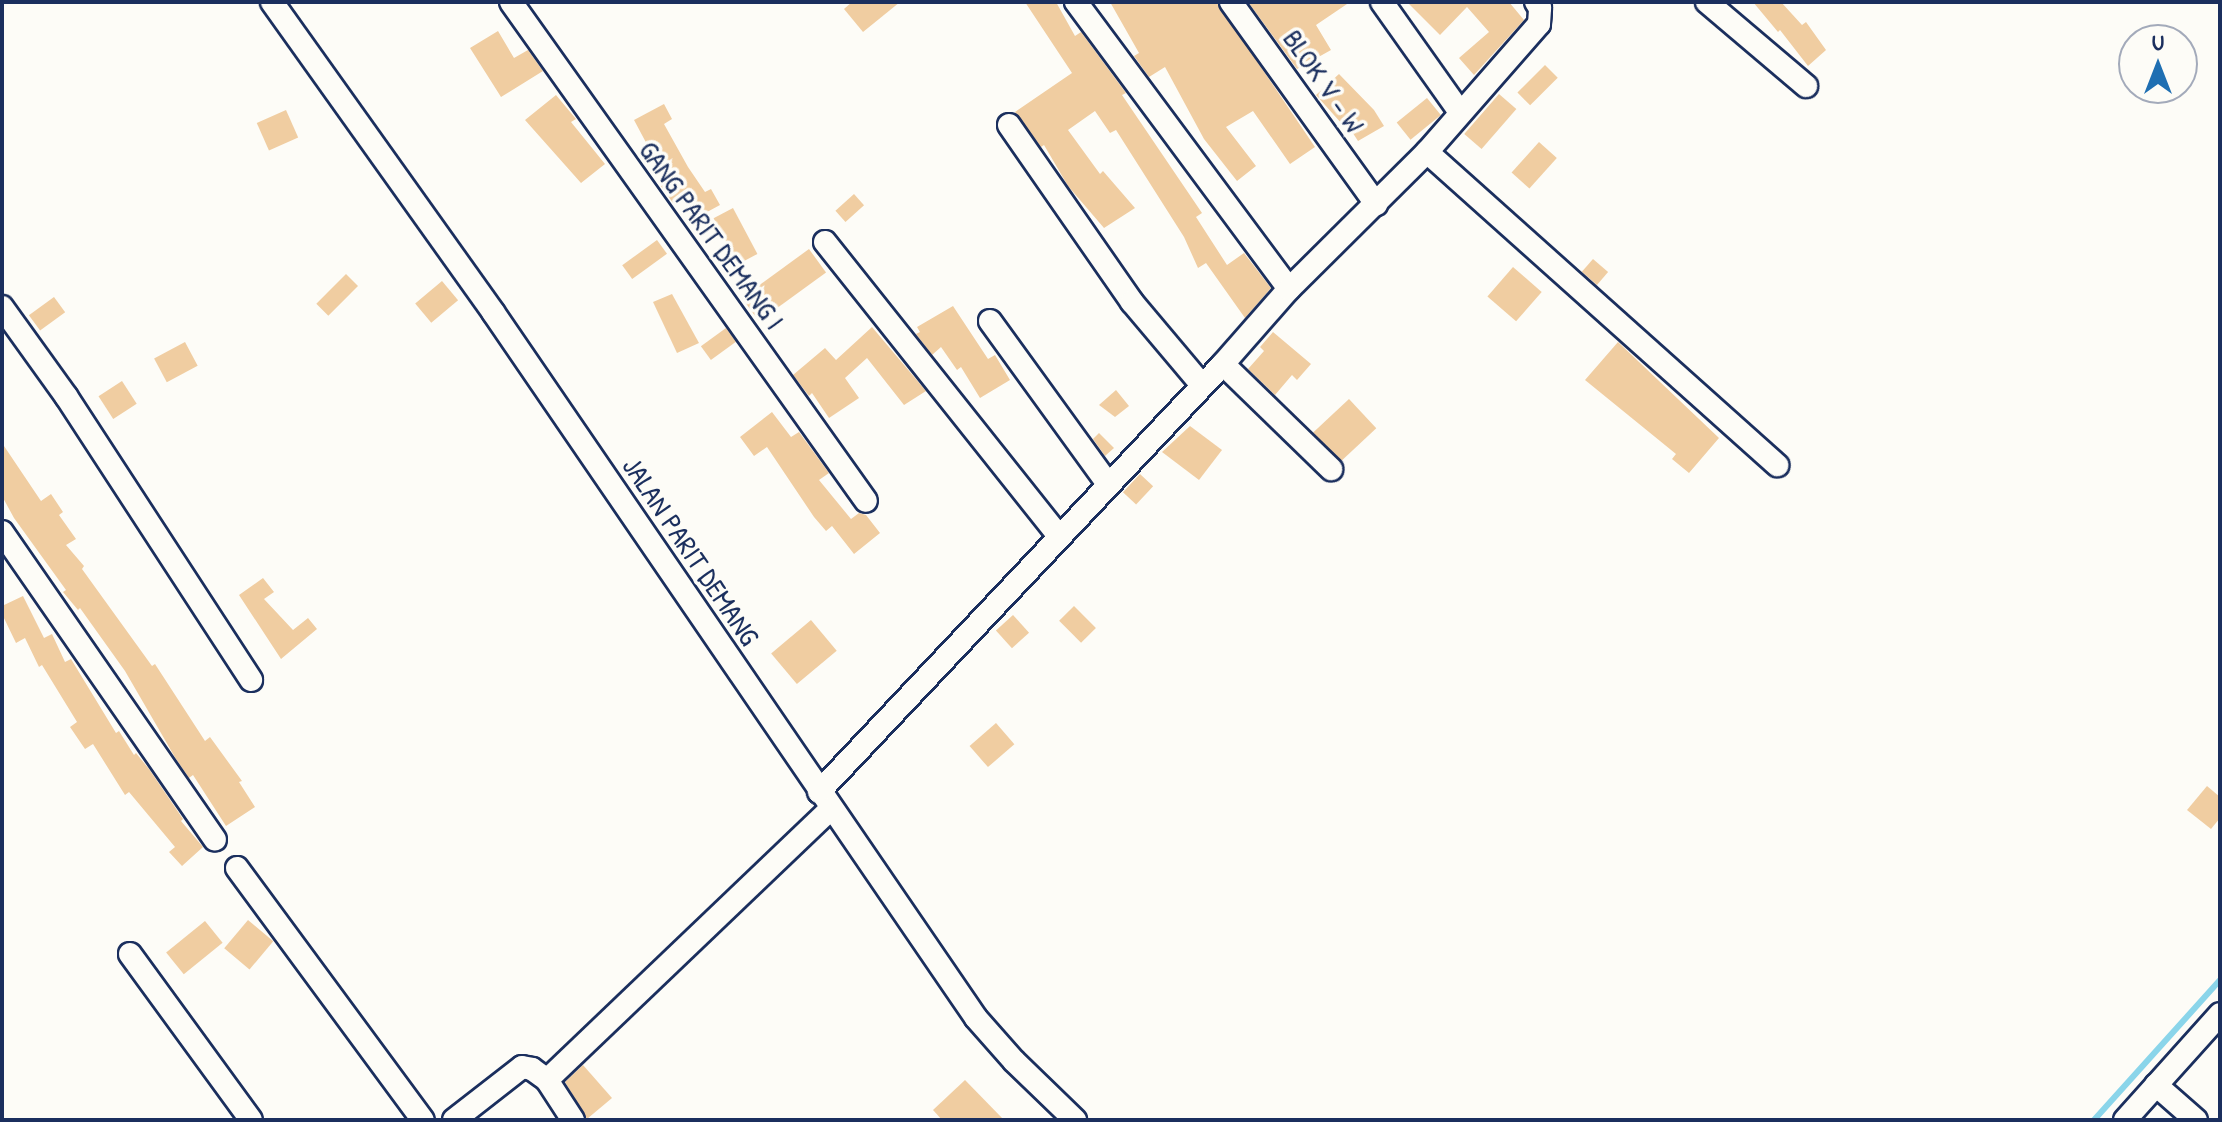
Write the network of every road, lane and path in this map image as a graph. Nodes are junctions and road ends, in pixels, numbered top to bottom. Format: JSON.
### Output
{"nodes":[{"id":1,"x":272,"y":2,"type":"edge"},
{"id":2,"x":511,"y":2,"type":"edge"},
{"id":3,"x":1076,"y":2,"type":"edge"},
{"id":4,"x":1231,"y":2,"type":"edge"},
{"id":5,"x":1382,"y":2,"type":"edge"},
{"id":6,"x":1536,"y":2,"type":"edge"},
{"id":7,"x":1707,"y":2,"type":"edge"},
{"id":8,"x":1806,"y":86,"type":"dead end"},
{"id":9,"x":1460,"y":112,"type":"junction"},
{"id":10,"x":1009,"y":125,"type":"dead end"},
{"id":11,"x":1427,"y":152,"type":"junction"},
{"id":12,"x":1372,"y":200,"type":"junction"},
{"id":13,"x":825,"y":242,"type":"dead end"},
{"id":14,"x":1289,"y":289,"type":"junction"},
{"id":15,"x":2,"y":307,"type":"edge"},
{"id":16,"x":990,"y":321,"type":"dead end"},
{"id":17,"x":1223,"y":364,"type":"junction"},
{"id":18,"x":1201,"y":384,"type":"junction"},
{"id":19,"x":1777,"y":465,"type":"dead end"},
{"id":20,"x":1331,"y":469,"type":"dead end"},
{"id":21,"x":1108,"y":484,"type":"junction"},
{"id":22,"x":866,"y":501,"type":"dead end"},
{"id":23,"x":2,"y":532,"type":"edge"},
{"id":24,"x":1059,"y":536,"type":"junction"},
{"id":25,"x":251,"y":680,"type":"dead end"},
{"id":26,"x":825,"y":800,"type":"junction"},
{"id":27,"x":215,"y":840,"type":"dead end"},
{"id":28,"x":237,"y":868,"type":"dead end"},
{"id":29,"x":130,"y":954,"type":"dead end"},
{"id":30,"x":2220,"y":1014,"type":"edge"},
{"id":31,"x":547,"y":1080,"type":"junction"},
{"id":32,"x":2156,"y":1085,"type":"junction"},
{"id":33,"x":251,"y":1120,"type":"edge"},
{"id":34,"x":423,"y":1120,"type":"edge"},
{"id":35,"x":454,"y":1120,"type":"edge"},
{"id":36,"x":573,"y":1120,"type":"edge"},
{"id":37,"x":1075,"y":1120,"type":"edge"},
{"id":38,"x":2125,"y":1120,"type":"edge"},
{"id":39,"x":2196,"y":1120,"type":"edge"}],
"edges":[{"from":1,"to":26,"type":"street","name":"JALAN PARIT DEMANG"},
{"from":2,"to":22,"type":"street","name":"GANG PARIT DEMANG I"},
{"from":3,"to":14,"type":"street"},
{"from":4,"to":12,"type":"street","name":"BLOK V - W"},
{"from":5,"to":9,"type":"street"},
{"from":6,"to":9,"type":"street"},
{"from":7,"to":8,"type":"street"},
{"from":9,"to":11,"type":"street"},
{"from":10,"to":18,"type":"street"},
{"from":11,"to":12,"type":"street"},
{"from":11,"to":19,"type":"street"},
{"from":12,"to":14,"type":"street"},
{"from":13,"to":24,"type":"street"},
{"from":14,"to":17,"type":"street"},
{"from":15,"to":25,"type":"street"},
{"from":16,"to":21,"type":"street"},
{"from":17,"to":18,"type":"street"},
{"from":17,"to":20,"type":"street"},
{"from":18,"to":21,"type":"street"},
{"from":21,"to":24,"type":"street"},
{"from":23,"to":27,"type":"street"},
{"from":24,"to":26,"type":"street"},
{"from":26,"to":31,"type":"street"},
{"from":26,"to":37,"type":"street","name":"JALAN PARIT DEMANG"},
{"from":28,"to":34,"type":"street"},
{"from":29,"to":33,"type":"street"},
{"from":30,"to":32,"type":"street"},
{"from":31,"to":35,"type":"street"},
{"from":31,"to":36,"type":"street"},
{"from":32,"to":38,"type":"street"},
{"from":32,"to":39,"type":"street"}]}
